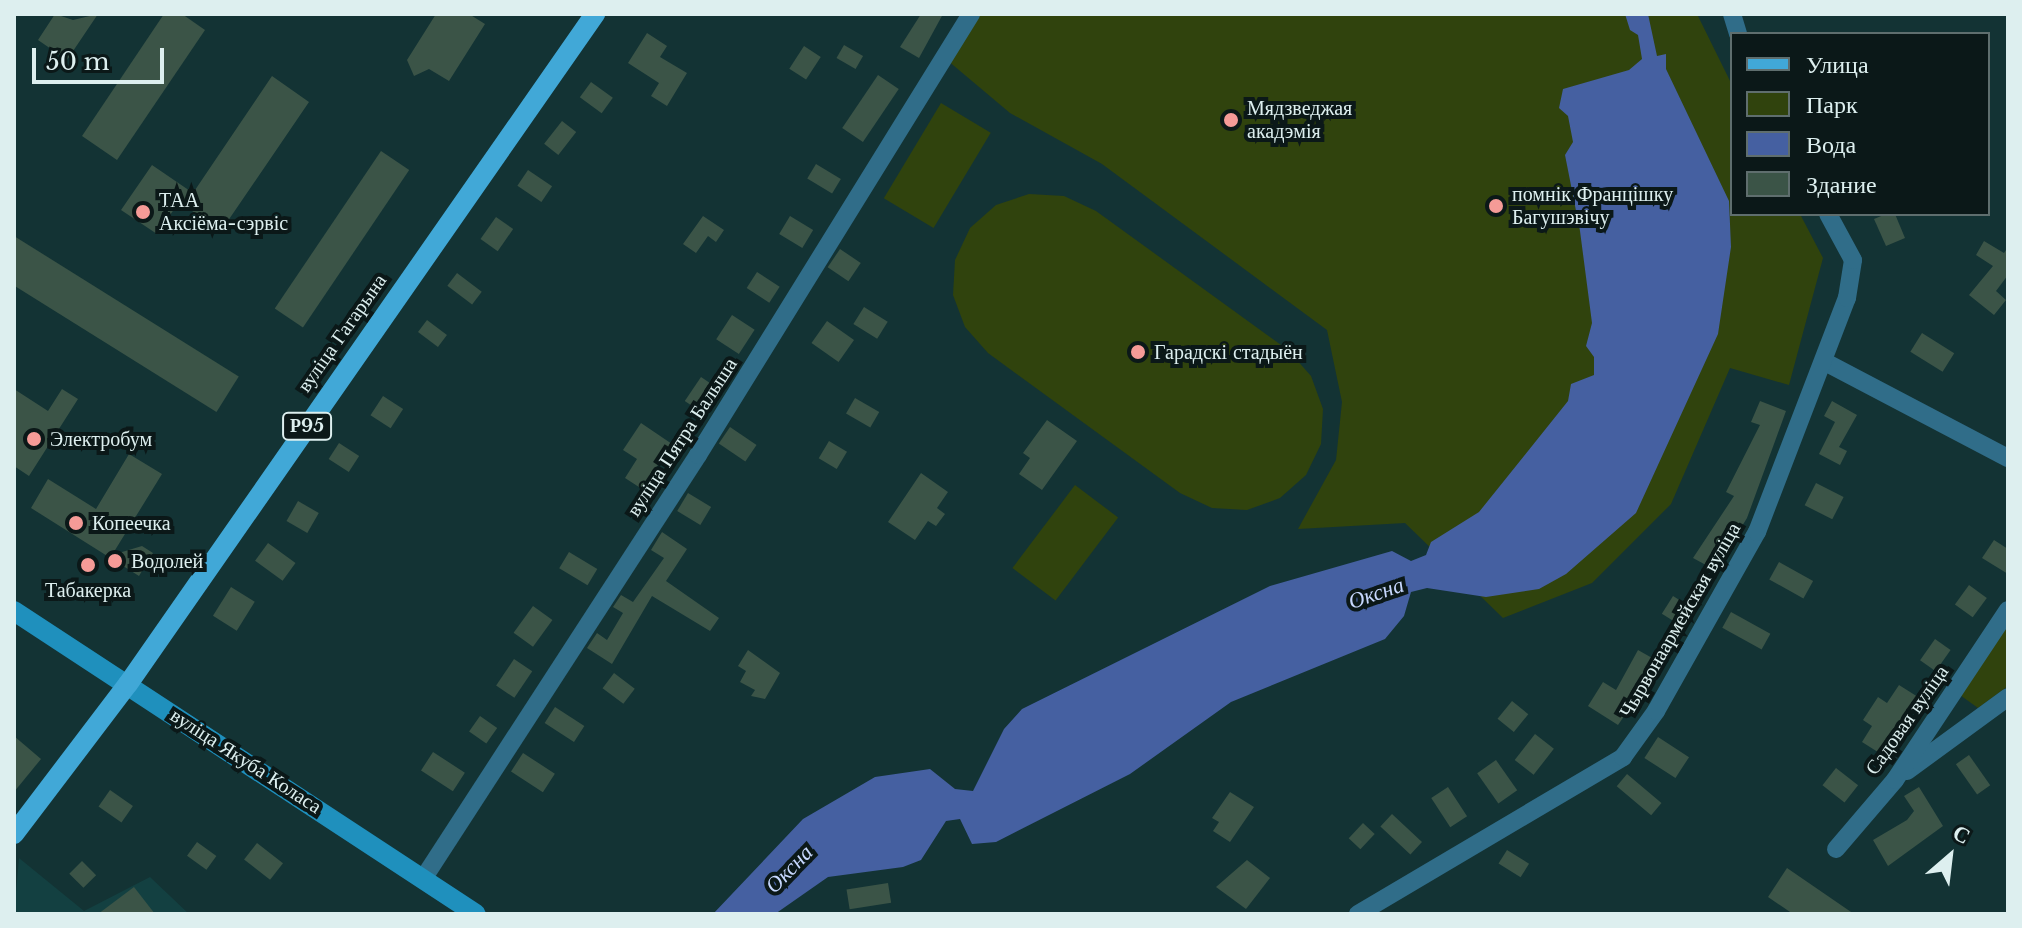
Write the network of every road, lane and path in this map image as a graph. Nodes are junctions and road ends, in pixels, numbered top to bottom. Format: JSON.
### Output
{"nodes":[{"id":1,"x":595,"y":14,"type":"edge"},
{"id":2,"x":971,"y":14,"type":"edge"},
{"id":3,"x":1829,"y":216,"type":"edge"},
{"id":4,"x":1825,"y":362,"type":"junction"},
{"id":5,"x":2008,"y":458,"type":"edge"},
{"id":6,"x":2008,"y":610,"type":"edge"},
{"id":7,"x":14,"y":611,"type":"edge"},
{"id":8,"x":128,"y":684,"type":"junction"},
{"id":9,"x":2008,"y":697,"type":"edge"},
{"id":10,"x":1895,"y":780,"type":"junction"},
{"id":11,"x":14,"y":834,"type":"edge"},
{"id":12,"x":1836,"y":849,"type":"dead end"},
{"id":13,"x":423,"y":879,"type":"junction"},
{"id":14,"x":476,"y":914,"type":"edge"},
{"id":15,"x":1358,"y":914,"type":"edge"}],
"edges":[{"from":1,"to":8,"type":"main road","name":"вуліца Гагарына","number":"Р95"},
{"from":2,"to":13,"type":"street","name":"вуліца Пятра Балыша"},
{"from":3,"to":4,"type":"street","name":"Чырвонаармейская вуліца"},
{"from":4,"to":5,"type":"street"},
{"from":4,"to":15,"type":"street","name":"Чырвонаармейская вуліца"},
{"from":6,"to":10,"type":"street","name":"Садовая вуліца"},
{"from":7,"to":8,"type":"main road","name":"вуліца Якуба Коласа"},
{"from":8,"to":11,"type":"main road","name":"вуліца Гагарына","number":"Р95"},
{"from":8,"to":13,"type":"main road","name":"вуліца Якуба Коласа"},
{"from":9,"to":10,"type":"street"},
{"from":10,"to":12,"type":"street","name":"Садовая вуліца"},
{"from":13,"to":14,"type":"main road","name":"вуліца Якуба Коласа"}]}
